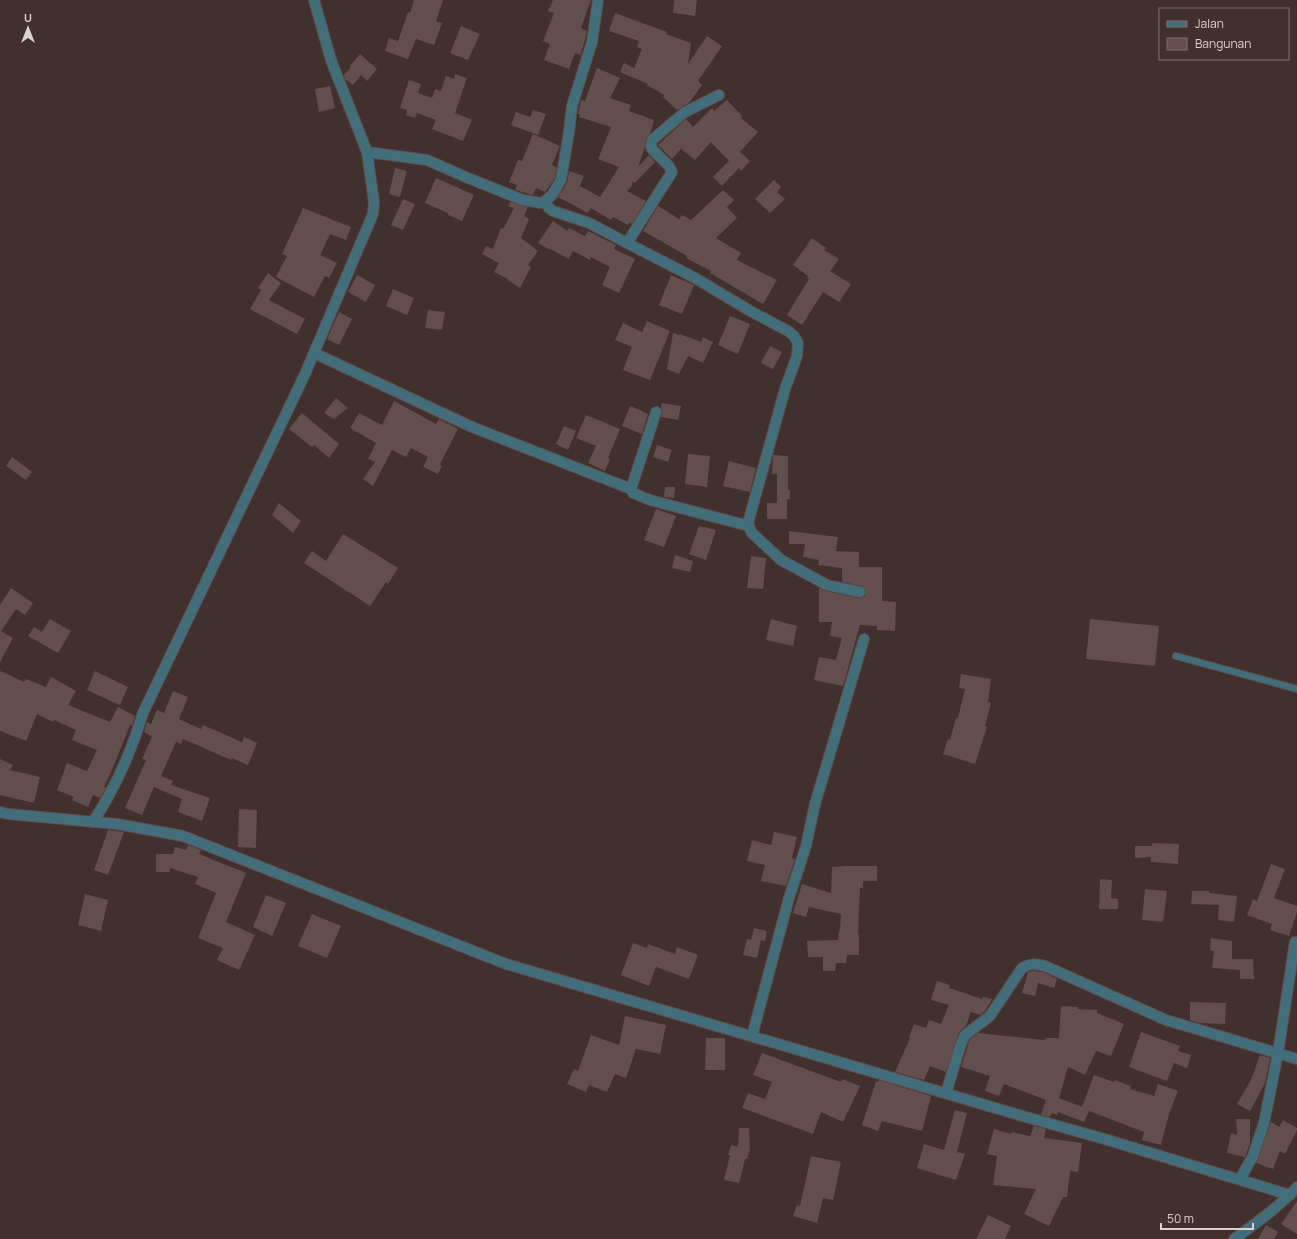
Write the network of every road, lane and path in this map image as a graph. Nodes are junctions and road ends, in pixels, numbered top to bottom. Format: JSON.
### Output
{"nodes":[{"id":1,"x":314,"y":0,"type":"edge"},
{"id":2,"x":598,"y":0,"type":"edge"},
{"id":3,"x":719,"y":95,"type":"dead end"},
{"id":4,"x":367,"y":152,"type":"junction"},
{"id":5,"x":546,"y":201,"type":"junction"},
{"id":6,"x":627,"y":243,"type":"junction"},
{"id":7,"x":314,"y":353,"type":"junction"},
{"id":8,"x":656,"y":412,"type":"dead end"},
{"id":9,"x":631,"y":489,"type":"junction"},
{"id":10,"x":749,"y":526,"type":"junction"},
{"id":11,"x":860,"y":592,"type":"dead end"},
{"id":12,"x":864,"y":639,"type":"dead end"},
{"id":13,"x":1176,"y":656,"type":"dead end"},
{"id":14,"x":1297,"y":689,"type":"edge"},
{"id":15,"x":0,"y":812,"type":"edge"},
{"id":16,"x":93,"y":822,"type":"junction"},
{"id":17,"x":1295,"y":942,"type":"dead end"},
{"id":18,"x":752,"y":1036,"type":"junction"},
{"id":19,"x":1278,"y":1053,"type":"junction"},
{"id":20,"x":1297,"y":1059,"type":"edge"},
{"id":21,"x":946,"y":1093,"type":"junction"},
{"id":22,"x":1240,"y":1179,"type":"junction"},
{"id":23,"x":1297,"y":1187,"type":"edge"},
{"id":24,"x":1290,"y":1195,"type":"junction"},
{"id":25,"x":1234,"y":1239,"type":"edge"}],
"edges":[{"from":1,"to":4,"type":"street"},
{"from":2,"to":5,"type":"street"},
{"from":3,"to":6,"type":"street"},
{"from":4,"to":5,"type":"street"},
{"from":4,"to":7,"type":"street"},
{"from":5,"to":6,"type":"street"},
{"from":6,"to":10,"type":"street"},
{"from":7,"to":9,"type":"street"},
{"from":7,"to":16,"type":"street"},
{"from":8,"to":9,"type":"street"},
{"from":9,"to":10,"type":"street"},
{"from":10,"to":11,"type":"street"},
{"from":12,"to":18,"type":"street"},
{"from":13,"to":14,"type":"lane"},
{"from":15,"to":16,"type":"street"},
{"from":16,"to":18,"type":"street"},
{"from":17,"to":19,"type":"street"},
{"from":18,"to":21,"type":"street"},
{"from":19,"to":20,"type":"street"},
{"from":19,"to":21,"type":"street"},
{"from":19,"to":22,"type":"street"},
{"from":21,"to":22,"type":"street"},
{"from":22,"to":24,"type":"street"},
{"from":23,"to":24,"type":"street"},
{"from":24,"to":25,"type":"street"}]}
